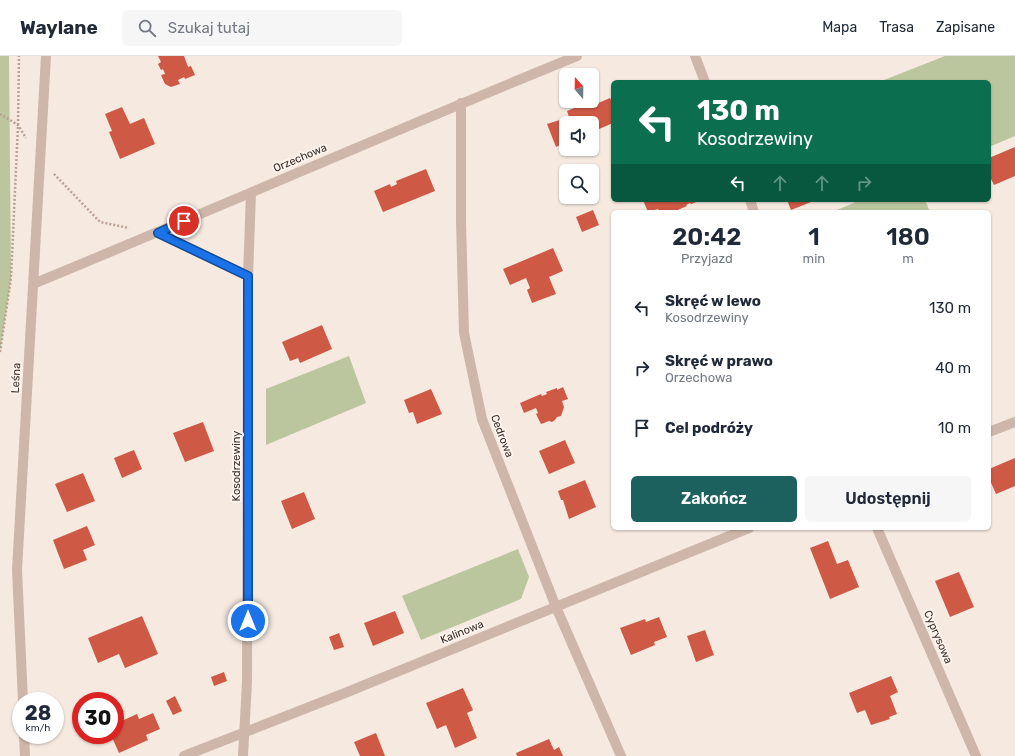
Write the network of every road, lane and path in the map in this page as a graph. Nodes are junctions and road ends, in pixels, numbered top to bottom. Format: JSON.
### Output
{"nodes":[{"id":1,"x":19,"y":56,"type":"edge"},
{"id":2,"x":46,"y":56,"type":"edge"},
{"id":3,"x":577,"y":56,"type":"edge"},
{"id":4,"x":695,"y":56,"type":"edge"},
{"id":5,"x":704,"y":80,"type":"edge"},
{"id":6,"x":461,"y":103,"type":"junction"},
{"id":7,"x":0,"y":114,"type":"edge"},
{"id":8,"x":18,"y":125,"type":"junction"},
{"id":9,"x":41,"y":160,"type":"junction"},
{"id":10,"x":251,"y":192,"type":"junction"},
{"id":11,"x":158,"y":233,"type":"junction"},
{"id":12,"x":248,"y":276,"type":"junction"},
{"id":13,"x":33,"y":284,"type":"junction"},
{"id":14,"x":0,"y":352,"type":"edge"},
{"id":15,"x":1015,"y":422,"type":"edge"},
{"id":16,"x":991,"y":431,"type":"edge"},
{"id":17,"x":743,"y":530,"type":"edge"},
{"id":18,"x":878,"y":530,"type":"edge"},
{"id":19,"x":556,"y":607,"type":"junction"},
{"id":20,"x":23,"y":692,"type":"edge"},
{"id":21,"x":244,"y":731,"type":"junction"},
{"id":22,"x":24,"y":744,"type":"edge"},
{"id":23,"x":25,"y":756,"type":"edge"},
{"id":24,"x":184,"y":756,"type":"edge"},
{"id":25,"x":243,"y":756,"type":"edge"},
{"id":26,"x":621,"y":756,"type":"edge"},
{"id":27,"x":976,"y":756,"type":"edge"}],
"edges":[{"from":1,"to":8,"type":"path"},
{"from":2,"to":9,"type":"street","name":"Leśna"},
{"from":3,"to":6,"type":"street","name":"Orzechowa"},
{"from":4,"to":5,"type":"street"},
{"from":6,"to":10,"type":"street","name":"Orzechowa"},
{"from":6,"to":19,"type":"street","name":"Cedrowa"},
{"from":7,"to":8,"type":"path"},
{"from":8,"to":9,"type":"path"},
{"from":8,"to":14,"type":"path"},
{"from":9,"to":11,"type":"path"},
{"from":9,"to":13,"type":"street","name":"Leśna"},
{"from":10,"to":11,"type":"street","name":"Orzechowa"},
{"from":10,"to":12,"type":"street","name":"Kosodrzewiny"},
{"from":11,"to":12,"type":"street"},
{"from":11,"to":13,"type":"street","name":"Orzechowa"},
{"from":12,"to":21,"type":"street","name":"Kosodrzewiny"},
{"from":13,"to":20,"type":"street","name":"Leśna"},
{"from":15,"to":16,"type":"street"},
{"from":17,"to":19,"type":"street","name":"Kalinowa"},
{"from":18,"to":27,"type":"street","name":"Cyprysowa"},
{"from":19,"to":21,"type":"street","name":"Kalinowa"},
{"from":19,"to":26,"type":"street","name":"Cedrowa"},
{"from":21,"to":24,"type":"street","name":"Kalinowa"},
{"from":21,"to":25,"type":"street","name":"Kosodrzewiny"},
{"from":22,"to":23,"type":"street"}]}
